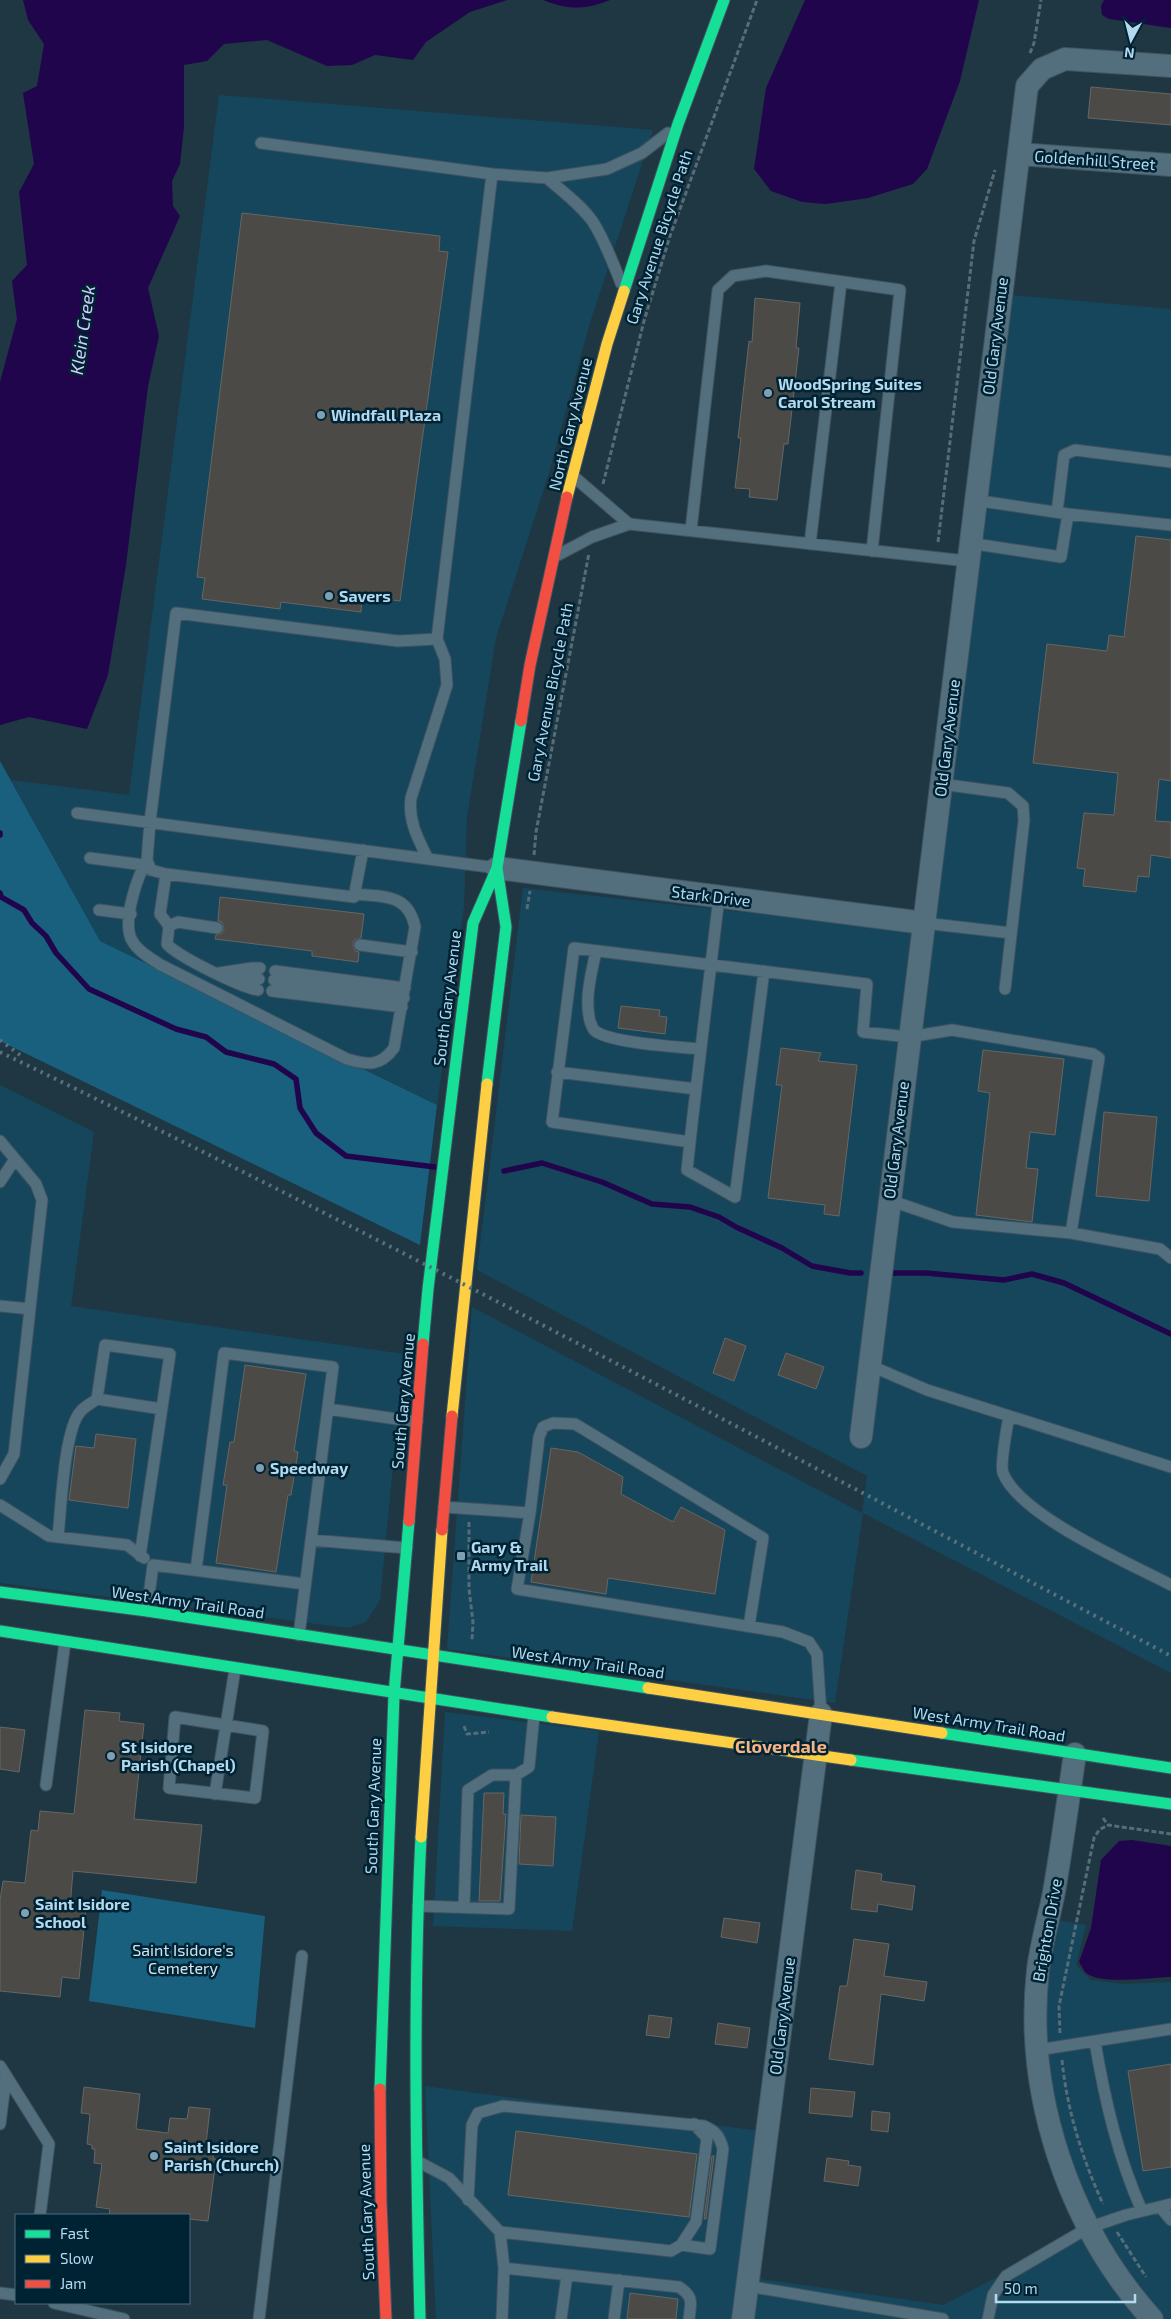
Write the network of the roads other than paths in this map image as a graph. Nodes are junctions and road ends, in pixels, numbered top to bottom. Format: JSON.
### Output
{"nodes":[{"id":1,"x":724,"y":0,"type":"edge"},
{"id":2,"x":1171,"y":66,"type":"edge"},
{"id":3,"x":678,"y":124,"type":"junction"},
{"id":4,"x":261,"y":143,"type":"dead end"},
{"id":5,"x":1019,"y":154,"type":"junction"},
{"id":6,"x":1171,"y":165,"type":"edge"},
{"id":7,"x":492,"y":174,"type":"junction"},
{"id":8,"x":547,"y":178,"type":"junction"},
{"id":9,"x":842,"y":282,"type":"junction"},
{"id":10,"x":623,"y":288,"type":"junction"},
{"id":11,"x":1171,"y":462,"type":"edge"},
{"id":12,"x":572,"y":476,"type":"junction"},
{"id":13,"x":974,"y":500,"type":"junction"},
{"id":14,"x":1062,"y":513,"type":"junction"},
{"id":15,"x":628,"y":524,"type":"junction"},
{"id":16,"x":1171,"y":525,"type":"edge"},
{"id":17,"x":691,"y":530,"type":"junction"},
{"id":18,"x":810,"y":544,"type":"junction"},
{"id":19,"x":872,"y":551,"type":"junction"},
{"id":20,"x":968,"y":552,"type":"junction"},
{"id":21,"x":554,"y":556,"type":"junction"},
{"id":22,"x":437,"y":639,"type":"junction"},
{"id":23,"x":941,"y":784,"type":"junction"},
{"id":24,"x":78,"y":813,"type":"dead end"},
{"id":25,"x":150,"y":822,"type":"junction"},
{"id":26,"x":362,"y":850,"type":"junction"},
{"id":27,"x":90,"y":858,"type":"dead end"},
{"id":28,"x":428,"y":859,"type":"junction"},
{"id":29,"x":145,"y":863,"type":"junction"},
{"id":30,"x":497,"y":868,"type":"junction"},
{"id":31,"x":166,"y":874,"type":"junction"},
{"id":32,"x":355,"y":896,"type":"junction"},
{"id":33,"x":719,"y":896,"type":"junction"},
{"id":34,"x":99,"y":910,"type":"dead end"},
{"id":35,"x":131,"y":914,"type":"junction"},
{"id":36,"x":924,"y":923,"type":"junction"},
{"id":37,"x":169,"y":926,"type":"junction"},
{"id":38,"x":217,"y":928,"type":"dead end"},
{"id":39,"x":1011,"y":933,"type":"junction"},
{"id":40,"x":360,"y":945,"type":"dead end"},
{"id":41,"x":412,"y":948,"type":"junction"},
{"id":42,"x":596,"y":951,"type":"junction"},
{"id":43,"x":710,"y":964,"type":"junction"},
{"id":44,"x":764,"y":971,"type":"junction"},
{"id":45,"x":259,"y":979,"type":"dead end"},
{"id":46,"x":1005,"y":989,"type":"dead end"},
{"id":47,"x":404,"y":998,"type":"junction"},
{"id":48,"x":909,"y":1037,"type":"junction"},
{"id":49,"x":700,"y":1049,"type":"junction"},
{"id":50,"x":557,"y":1072,"type":"junction"},
{"id":51,"x":696,"y":1088,"type":"junction"},
{"id":52,"x":0,"y":1141,"type":"edge"},
{"id":53,"x":690,"y":1142,"type":"junction"},
{"id":54,"x":15,"y":1159,"type":"junction"},
{"id":55,"x":0,"y":1182,"type":"edge"},
{"id":56,"x":889,"y":1200,"type":"junction"},
{"id":57,"x":1071,"y":1233,"type":"junction"},
{"id":58,"x":1171,"y":1258,"type":"edge"},
{"id":59,"x":0,"y":1306,"type":"edge"},
{"id":60,"x":30,"y":1309,"type":"junction"},
{"id":61,"x":869,"y":1365,"type":"junction"},
{"id":62,"x":97,"y":1399,"type":"junction"},
{"id":63,"x":162,"y":1409,"type":"junction"},
{"id":64,"x":328,"y":1409,"type":"junction"},
{"id":65,"x":1008,"y":1416,"type":"junction"},
{"id":66,"x":417,"y":1422,"type":"junction"},
{"id":67,"x":861,"y":1437,"type":"dead end"},
{"id":68,"x":1171,"y":1467,"type":"edge"},
{"id":69,"x":0,"y":1479,"type":"edge"},
{"id":70,"x":0,"y":1505,"type":"edge"},
{"id":71,"x":444,"y":1507,"type":"junction"},
{"id":72,"x":530,"y":1513,"type":"junction"},
{"id":73,"x":58,"y":1537,"type":"junction"},
{"id":74,"x":311,"y":1540,"type":"junction"},
{"id":75,"x":407,"y":1548,"type":"junction"},
{"id":76,"x":140,"y":1556,"type":"junction"},
{"id":77,"x":153,"y":1564,"type":"junction"},
{"id":78,"x":196,"y":1570,"type":"junction"},
{"id":79,"x":305,"y":1584,"type":"junction"},
{"id":80,"x":1171,"y":1585,"type":"edge"},
{"id":81,"x":0,"y":1592,"type":"edge"},
{"id":82,"x":147,"y":1611,"type":"junction"},
{"id":83,"x":749,"y":1626,"type":"junction"},
{"id":84,"x":0,"y":1631,"type":"edge"},
{"id":85,"x":299,"y":1635,"type":"junction"},
{"id":86,"x":65,"y":1642,"type":"junction"},
{"id":87,"x":398,"y":1649,"type":"junction"},
{"id":88,"x":433,"y":1654,"type":"junction"},
{"id":89,"x":235,"y":1669,"type":"junction"},
{"id":90,"x":394,"y":1694,"type":"junction"},
{"id":91,"x":430,"y":1700,"type":"junction"},
{"id":92,"x":820,"y":1714,"type":"junction"},
{"id":93,"x":534,"y":1715,"type":"junction"},
{"id":94,"x":226,"y":1725,"type":"junction"},
{"id":95,"x":1075,"y":1754,"type":"junction"},
{"id":96,"x":816,"y":1755,"type":"junction"},
{"id":97,"x":1171,"y":1768,"type":"edge"},
{"id":98,"x":516,"y":1775,"type":"junction"},
{"id":99,"x":46,"y":1785,"type":"dead end"},
{"id":100,"x":1070,"y":1790,"type":"junction"},
{"id":101,"x":215,"y":1794,"type":"junction"},
{"id":102,"x":1171,"y":1804,"type":"edge"},
{"id":103,"x":418,"y":1906,"type":"junction"},
{"id":104,"x":464,"y":1907,"type":"junction"},
{"id":105,"x":302,"y":1956,"type":"dead end"},
{"id":106,"x":1171,"y":2029,"type":"edge"},
{"id":107,"x":1095,"y":2042,"type":"junction"},
{"id":108,"x":1038,"y":2050,"type":"junction"},
{"id":109,"x":3,"y":2071,"type":"edge"},
{"id":110,"x":0,"y":2124,"type":"edge"},
{"id":111,"x":694,"y":2124,"type":"junction"},
{"id":112,"x":416,"y":2161,"type":"junction"},
{"id":113,"x":468,"y":2200,"type":"junction"},
{"id":114,"x":1166,"y":2206,"type":"edge"},
{"id":115,"x":1142,"y":2211,"type":"junction"},
{"id":116,"x":40,"y":2214,"type":"edge"},
{"id":117,"x":1171,"y":2220,"type":"edge"},
{"id":118,"x":1088,"y":2228,"type":"junction"},
{"id":119,"x":500,"y":2232,"type":"junction"},
{"id":120,"x":681,"y":2245,"type":"junction"},
{"id":121,"x":504,"y":2268,"type":"junction"},
{"id":122,"x":567,"y":2275,"type":"junction"},
{"id":123,"x":619,"y":2280,"type":"junction"},
{"id":124,"x":747,"y":2286,"type":"junction"},
{"id":125,"x":0,"y":2293,"type":"edge"},
{"id":126,"x":15,"y":2295,"type":"edge"},
{"id":127,"x":58,"y":2304,"type":"edge"},
{"id":128,"x":124,"y":2319,"type":"edge"},
{"id":129,"x":259,"y":2319,"type":"edge"},
{"id":130,"x":386,"y":2319,"type":"edge"},
{"id":131,"x":420,"y":2319,"type":"edge"},
{"id":132,"x":502,"y":2319,"type":"edge"},
{"id":133,"x":561,"y":2319,"type":"edge"},
{"id":134,"x":614,"y":2319,"type":"edge"},
{"id":135,"x":689,"y":2319,"type":"edge"},
{"id":136,"x":743,"y":2319,"type":"edge"},
{"id":137,"x":943,"y":2319,"type":"edge"},
{"id":138,"x":988,"y":2319,"type":"edge"},
{"id":139,"x":1152,"y":2319,"type":"edge"}],
"edges":[{"from":1,"to":3,"type":"main road","name":"North Gary Avenue"},
{"from":2,"to":5,"type":"street","name":"Old Gary Avenue"},
{"from":3,"to":8,"type":"lane"},
{"from":3,"to":10,"type":"main road","name":"North Gary Avenue"},
{"from":4,"to":7,"type":"lane"},
{"from":5,"to":6,"type":"street","name":"Goldenhill Street"},
{"from":5,"to":13,"type":"street","name":"Old Gary Avenue"},
{"from":7,"to":8,"type":"lane"},
{"from":7,"to":22,"type":"lane"},
{"from":8,"to":10,"type":"lane"},
{"from":9,"to":17,"type":"lane"},
{"from":9,"to":18,"type":"lane"},
{"from":9,"to":19,"type":"lane"},
{"from":10,"to":12,"type":"main road","name":"North Gary Avenue"},
{"from":11,"to":14,"type":"lane"},
{"from":12,"to":15,"type":"lane"},
{"from":12,"to":21,"type":"main road","name":"North Gary Avenue"},
{"from":13,"to":14,"type":"lane"},
{"from":13,"to":20,"type":"street","name":"Old Gary Avenue"},
{"from":14,"to":16,"type":"lane"},
{"from":14,"to":20,"type":"lane"},
{"from":15,"to":17,"type":"lane"},
{"from":15,"to":21,"type":"lane"},
{"from":17,"to":18,"type":"lane"},
{"from":18,"to":19,"type":"lane"},
{"from":19,"to":20,"type":"lane"},
{"from":20,"to":23,"type":"street","name":"Old Gary Avenue"},
{"from":21,"to":30,"type":"main road","name":"North Gary Avenue"},
{"from":22,"to":25,"type":"lane"},
{"from":22,"to":28,"type":"lane"},
{"from":23,"to":36,"type":"street","name":"Old Gary Avenue"},
{"from":23,"to":39,"type":"lane"},
{"from":24,"to":25,"type":"lane"},
{"from":25,"to":26,"type":"lane"},
{"from":25,"to":29,"type":"lane"},
{"from":26,"to":28,"type":"lane"},
{"from":26,"to":32,"type":"lane"},
{"from":27,"to":29,"type":"lane"},
{"from":28,"to":30,"type":"lane"},
{"from":29,"to":31,"type":"lane"},
{"from":29,"to":35,"type":"lane"},
{"from":30,"to":33,"type":"street","name":"Stark Drive"},
{"from":30,"to":66,"type":"main road","name":"South Gary Avenue"},
{"from":30,"to":71,"type":"main road"},
{"from":31,"to":32,"type":"lane"},
{"from":31,"to":37,"type":"lane"},
{"from":32,"to":41,"type":"lane"},
{"from":33,"to":36,"type":"street","name":"Stark Drive"},
{"from":33,"to":43,"type":"lane"},
{"from":34,"to":35,"type":"lane"},
{"from":35,"to":47,"type":"lane"},
{"from":36,"to":39,"type":"lane"},
{"from":36,"to":48,"type":"street","name":"Old Gary Avenue"},
{"from":37,"to":38,"type":"lane"},
{"from":37,"to":45,"type":"lane"},
{"from":39,"to":46,"type":"lane"},
{"from":40,"to":41,"type":"lane"},
{"from":41,"to":47,"type":"lane"},
{"from":42,"to":43,"type":"lane"},
{"from":42,"to":49,"type":"lane"},
{"from":42,"to":50,"type":"lane"},
{"from":43,"to":44,"type":"lane"},
{"from":43,"to":49,"type":"lane"},
{"from":44,"to":48,"type":"lane"},
{"from":44,"to":53,"type":"lane"},
{"from":47,"to":47,"type":"lane"},
{"from":48,"to":56,"type":"street","name":"Old Gary Avenue"},
{"from":48,"to":57,"type":"lane"},
{"from":49,"to":51,"type":"lane"},
{"from":50,"to":51,"type":"lane"},
{"from":50,"to":53,"type":"lane"},
{"from":51,"to":53,"type":"lane"},
{"from":52,"to":54,"type":"lane"},
{"from":54,"to":55,"type":"lane"},
{"from":54,"to":60,"type":"lane"},
{"from":56,"to":57,"type":"lane"},
{"from":56,"to":61,"type":"street","name":"Old Gary Avenue"},
{"from":57,"to":58,"type":"lane"},
{"from":59,"to":60,"type":"lane"},
{"from":60,"to":69,"type":"lane"},
{"from":61,"to":65,"type":"lane"},
{"from":61,"to":67,"type":"street","name":"Old Gary Avenue"},
{"from":62,"to":63,"type":"lane"},
{"from":62,"to":63,"type":"lane"},
{"from":62,"to":73,"type":"lane"},
{"from":63,"to":76,"type":"lane"},
{"from":64,"to":66,"type":"lane"},
{"from":64,"to":74,"type":"lane"},
{"from":64,"to":78,"type":"lane"},
{"from":65,"to":68,"type":"lane"},
{"from":65,"to":80,"type":"lane"},
{"from":66,"to":75,"type":"main road","name":"South Gary Avenue"},
{"from":70,"to":73,"type":"lane"},
{"from":71,"to":72,"type":"lane"},
{"from":71,"to":88,"type":"main road"},
{"from":72,"to":83,"type":"lane"},
{"from":72,"to":83,"type":"lane"},
{"from":73,"to":76,"type":"lane"},
{"from":74,"to":75,"type":"lane"},
{"from":74,"to":79,"type":"lane"},
{"from":75,"to":87,"type":"main road","name":"South Gary Avenue"},
{"from":76,"to":77,"type":"lane"},
{"from":77,"to":78,"type":"lane"},
{"from":77,"to":82,"type":"lane"},
{"from":78,"to":79,"type":"lane"},
{"from":79,"to":85,"type":"lane"},
{"from":81,"to":82,"type":"main road","name":"West Army Trail Road"},
{"from":82,"to":85,"type":"main road","name":"West Army Trail Road"},
{"from":83,"to":92,"type":"lane"},
{"from":84,"to":86,"type":"main road"},
{"from":85,"to":87,"type":"main road","name":"West Army Trail Road"},
{"from":86,"to":89,"type":"main road"},
{"from":86,"to":99,"type":"lane"},
{"from":87,"to":88,"type":"main road","name":"West Army Trail Road"},
{"from":87,"to":90,"type":"main road","name":"South Gary Avenue"},
{"from":88,"to":91,"type":"main road"},
{"from":88,"to":92,"type":"main road","name":"West Army Trail Road"},
{"from":89,"to":90,"type":"main road"},
{"from":89,"to":94,"type":"lane"},
{"from":90,"to":91,"type":"main road"},
{"from":90,"to":130,"type":"main road","name":"South Gary Avenue"},
{"from":91,"to":93,"type":"main road"},
{"from":91,"to":103,"type":"main road"},
{"from":92,"to":95,"type":"main road","name":"West Army Trail Road"},
{"from":92,"to":96,"type":"street","name":"Old Gary Avenue"},
{"from":93,"to":96,"type":"main road"},
{"from":93,"to":98,"type":"lane"},
{"from":94,"to":101,"type":"lane"},
{"from":94,"to":101,"type":"lane"},
{"from":94,"to":101,"type":"lane"},
{"from":95,"to":97,"type":"main road","name":"West Army Trail Road"},
{"from":95,"to":100,"type":"street","name":"Brighton Drive"},
{"from":96,"to":100,"type":"main road"},
{"from":96,"to":124,"type":"street","name":"Old Gary Avenue"},
{"from":98,"to":104,"type":"lane"},
{"from":98,"to":104,"type":"lane"},
{"from":100,"to":102,"type":"main road"},
{"from":100,"to":108,"type":"street","name":"Brighton Drive"},
{"from":103,"to":104,"type":"lane"},
{"from":103,"to":112,"type":"main road"},
{"from":105,"to":129,"type":"lane"},
{"from":106,"to":107,"type":"lane"},
{"from":107,"to":108,"type":"lane"},
{"from":107,"to":115,"type":"lane"},
{"from":108,"to":118,"type":"street","name":"Brighton Drive"},
{"from":109,"to":110,"type":"lane"},
{"from":109,"to":116,"type":"lane"},
{"from":111,"to":113,"type":"lane"},
{"from":111,"to":120,"type":"lane"},
{"from":111,"to":120,"type":"lane"},
{"from":112,"to":113,"type":"lane"},
{"from":112,"to":131,"type":"main road"},
{"from":113,"to":119,"type":"lane"},
{"from":114,"to":115,"type":"lane"},
{"from":114,"to":117,"type":"lane"},
{"from":115,"to":118,"type":"lane"},
{"from":118,"to":138,"type":"lane"},
{"from":118,"to":139,"type":"street","name":"Brighton Drive"},
{"from":119,"to":120,"type":"lane"},
{"from":119,"to":121,"type":"lane"},
{"from":121,"to":122,"type":"lane"},
{"from":121,"to":132,"type":"lane"},
{"from":122,"to":123,"type":"lane"},
{"from":122,"to":133,"type":"lane"},
{"from":123,"to":134,"type":"lane"},
{"from":123,"to":135,"type":"lane"},
{"from":124,"to":136,"type":"street","name":"Old Gary Avenue"},
{"from":124,"to":137,"type":"lane"},
{"from":125,"to":126,"type":"lane"},
{"from":127,"to":128,"type":"lane"}]}
